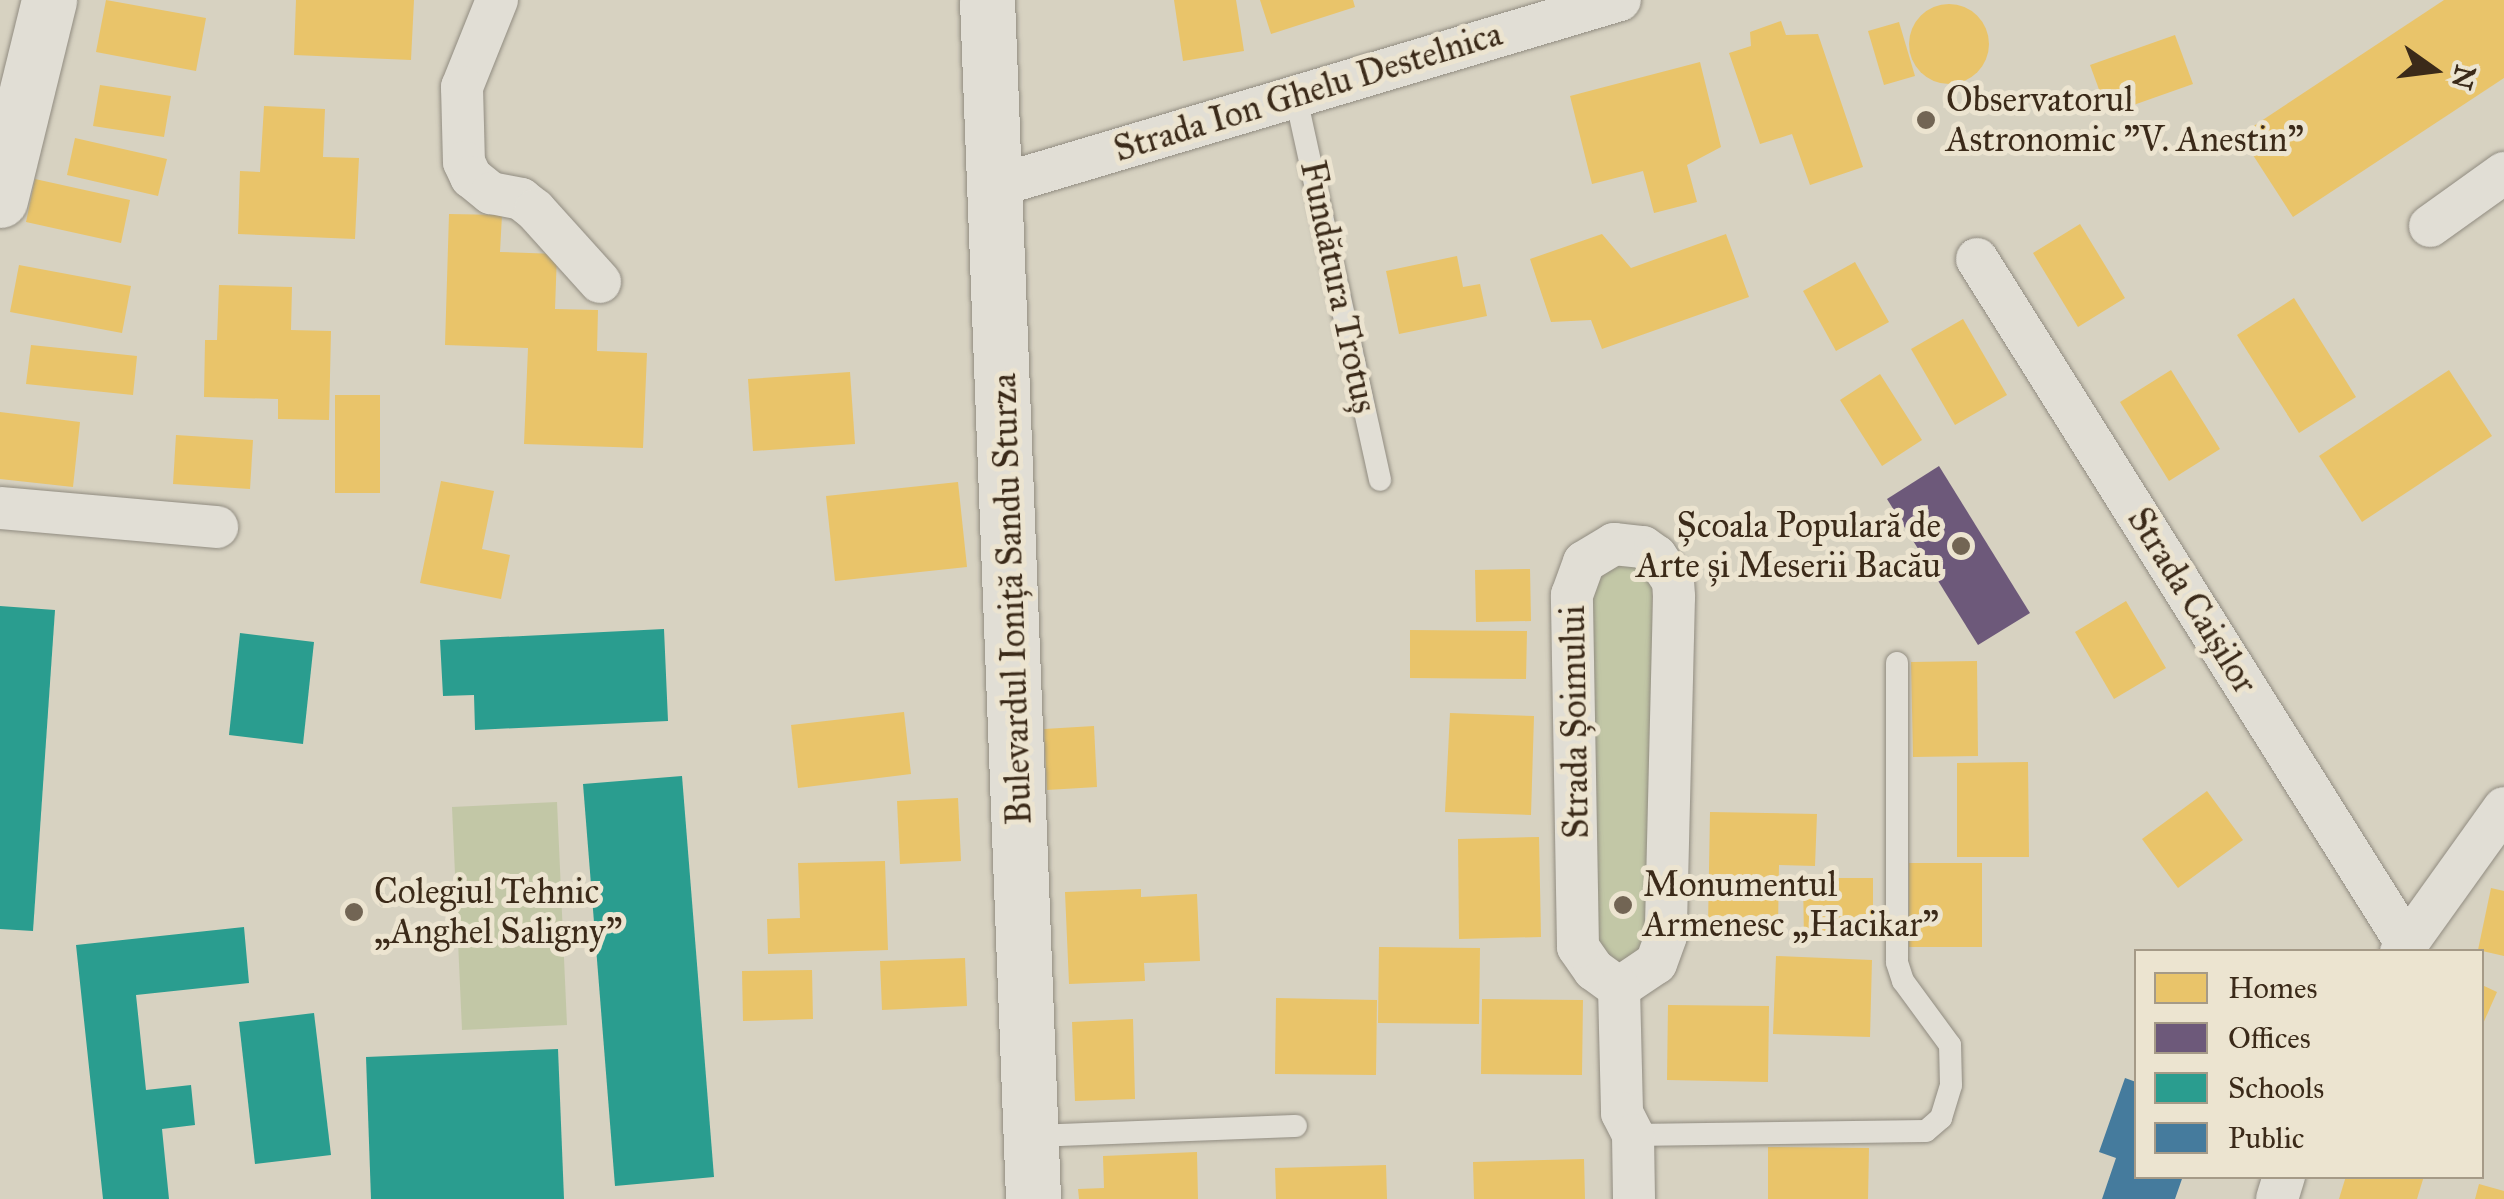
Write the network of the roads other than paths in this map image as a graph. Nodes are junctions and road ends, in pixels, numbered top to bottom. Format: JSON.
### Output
{"nodes":[{"id":1,"x":49,"y":0,"type":"edge"},
{"id":2,"x":496,"y":0,"type":"edge"},
{"id":3,"x":987,"y":0,"type":"edge"},
{"id":4,"x":1620,"y":0,"type":"edge"},
{"id":5,"x":1295,"y":93,"type":"junction"},
{"id":6,"x":2504,"y":172,"type":"edge"},
{"id":7,"x":996,"y":186,"type":"junction"},
{"id":8,"x":0,"y":200,"type":"edge"},
{"id":9,"x":2430,"y":226,"type":"dead end"},
{"id":10,"x":1978,"y":260,"type":"dead end"},
{"id":11,"x":600,"y":282,"type":"dead end"},
{"id":12,"x":1380,"y":480,"type":"dead end"},
{"id":13,"x":0,"y":508,"type":"edge"},
{"id":14,"x":217,"y":528,"type":"dead end"},
{"id":15,"x":1898,"y":663,"type":"dead end"},
{"id":16,"x":2504,"y":808,"type":"edge"},
{"id":17,"x":2403,"y":947,"type":"edge"},
{"id":18,"x":1619,"y":988,"type":"junction"},
{"id":19,"x":1296,"y":1126,"type":"dead end"},
{"id":20,"x":1032,"y":1136,"type":"junction"},
{"id":21,"x":1633,"y":1136,"type":"junction"},
{"id":22,"x":1033,"y":1199,"type":"edge"},
{"id":23,"x":1634,"y":1199,"type":"edge"}],
"edges":[{"from":1,"to":8,"type":"street"},
{"from":2,"to":11,"type":"street"},
{"from":3,"to":7,"type":"street","name":"Bulevardul Ioniță Sandu Sturza"},
{"from":4,"to":5,"type":"street","name":"Strada Ion Ghelu Destelnica"},
{"from":5,"to":7,"type":"street","name":"Strada Ion Ghelu Destelnica"},
{"from":5,"to":12,"type":"lane","name":"Fundătura Trotuș"},
{"from":6,"to":9,"type":"street"},
{"from":7,"to":20,"type":"street","name":"Bulevardul Ioniță Sandu Sturza"},
{"from":10,"to":17,"type":"street","name":"Strada Caișilor"},
{"from":13,"to":14,"type":"street"},
{"from":15,"to":21,"type":"lane"},
{"from":16,"to":17,"type":"street"},
{"from":18,"to":18,"type":"street","name":"Strada Șoimului"},
{"from":18,"to":21,"type":"street"},
{"from":19,"to":20,"type":"lane"},
{"from":20,"to":22,"type":"street","name":"Bulevardul Ioniță Sandu Sturza"},
{"from":21,"to":23,"type":"street"}]}
